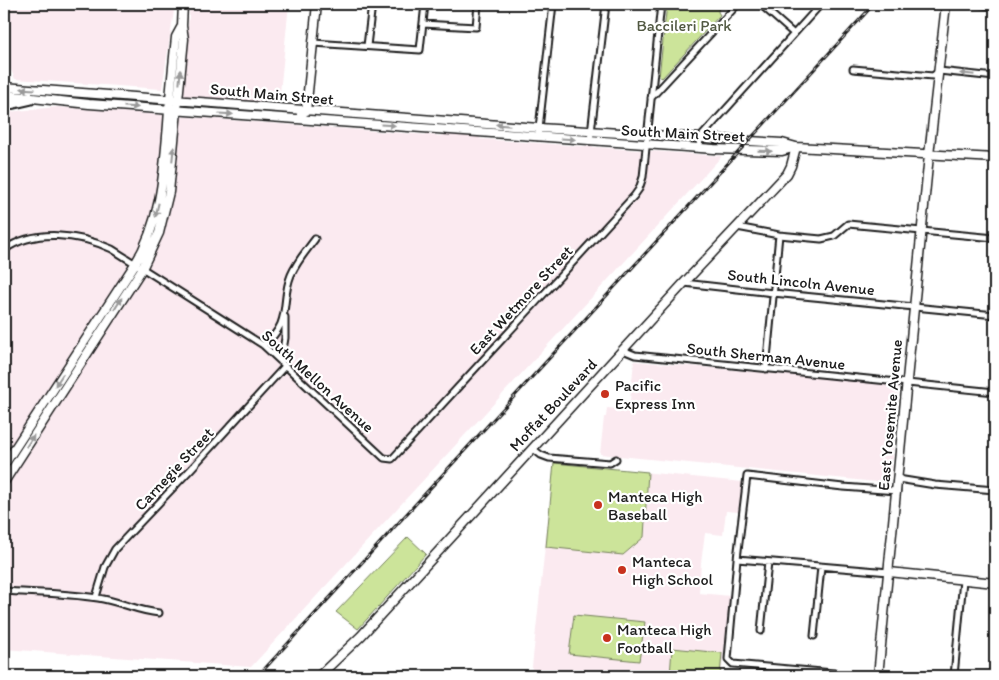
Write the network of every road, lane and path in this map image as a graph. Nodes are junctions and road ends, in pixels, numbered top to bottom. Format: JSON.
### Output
{"nodes":[{"id":1,"x":183,"y":4,"type":"edge"},
{"id":2,"x":317,"y":4,"type":"edge"},
{"id":3,"x":372,"y":4,"type":"edge"},
{"id":4,"x":425,"y":4,"type":"edge"},
{"id":5,"x":478,"y":4,"type":"edge"},
{"id":6,"x":552,"y":4,"type":"edge"},
{"id":7,"x":606,"y":4,"type":"edge"},
{"id":8,"x":661,"y":4,"type":"edge"},
{"id":9,"x":760,"y":4,"type":"edge"},
{"id":10,"x":821,"y":4,"type":"edge"},
{"id":11,"x":946,"y":4,"type":"edge"},
{"id":12,"x":975,"y":4,"type":"edge"},
{"id":13,"x":734,"y":5,"type":"edge"},
{"id":14,"x":995,"y":6,"type":"edge"},
{"id":15,"x":423,"y":24,"type":"junction"},
{"id":16,"x":794,"y":34,"type":"junction"},
{"id":17,"x":313,"y":42,"type":"junction"},
{"id":18,"x":367,"y":46,"type":"junction"},
{"id":19,"x":853,"y":70,"type":"dead end"},
{"id":20,"x":939,"y":71,"type":"junction"},
{"id":21,"x":995,"y":77,"type":"edge"},
{"id":22,"x":4,"y":87,"type":"edge"},
{"id":23,"x":53,"y":90,"type":"junction"},
{"id":24,"x":4,"y":95,"type":"edge"},
{"id":25,"x":127,"y":95,"type":"junction"},
{"id":26,"x":651,"y":98,"type":"junction"},
{"id":27,"x":30,"y":99,"type":"junction"},
{"id":28,"x":174,"y":100,"type":"junction"},
{"id":29,"x":52,"y":101,"type":"junction"},
{"id":30,"x":89,"y":104,"type":"junction"},
{"id":31,"x":4,"y":105,"type":"edge"},
{"id":32,"x":173,"y":110,"type":"junction"},
{"id":33,"x":306,"y":111,"type":"junction"},
{"id":34,"x":277,"y":117,"type":"junction"},
{"id":35,"x":412,"y":118,"type":"junction"},
{"id":36,"x":412,"y":126,"type":"junction"},
{"id":37,"x":591,"y":132,"type":"junction"},
{"id":38,"x":539,"y":133,"type":"junction"},
{"id":39,"x":647,"y":134,"type":"junction"},
{"id":40,"x":700,"y":138,"type":"junction"},
{"id":41,"x":590,"y":141,"type":"junction"},
{"id":42,"x":646,"y":145,"type":"junction"},
{"id":43,"x":796,"y":147,"type":"junction"},
{"id":44,"x":699,"y":148,"type":"junction"},
{"id":45,"x":929,"y":156,"type":"junction"},
{"id":46,"x":995,"y":158,"type":"edge"},
{"id":47,"x":737,"y":227,"type":"junction"},
{"id":48,"x":922,"y":231,"type":"junction"},
{"id":49,"x":779,"y":235,"type":"junction"},
{"id":50,"x":995,"y":238,"type":"edge"},
{"id":51,"x":315,"y":239,"type":"dead end"},
{"id":52,"x":4,"y":250,"type":"edge"},
{"id":53,"x":139,"y":266,"type":"junction"},
{"id":54,"x":684,"y":282,"type":"junction"},
{"id":55,"x":773,"y":293,"type":"junction"},
{"id":56,"x":914,"y":306,"type":"junction"},
{"id":57,"x":995,"y":314,"type":"edge"},
{"id":58,"x":285,"y":316,"type":"junction"},
{"id":59,"x":92,"y":329,"type":"junction"},
{"id":60,"x":99,"y":334,"type":"junction"},
{"id":61,"x":263,"y":345,"type":"junction"},
{"id":62,"x":623,"y":350,"type":"junction"},
{"id":63,"x":70,"y":364,"type":"junction"},
{"id":64,"x":283,"y":364,"type":"junction"},
{"id":65,"x":77,"y":369,"type":"junction"},
{"id":66,"x":766,"y":369,"type":"junction"},
{"id":67,"x":907,"y":383,"type":"junction"},
{"id":68,"x":995,"y":392,"type":"edge"},
{"id":69,"x":532,"y":448,"type":"junction"},
{"id":70,"x":381,"y":455,"type":"joint"},
{"id":71,"x":616,"y":459,"type":"dead end"},
{"id":72,"x":4,"y":465,"type":"edge"},
{"id":73,"x":898,"y":479,"type":"junction"},
{"id":74,"x":4,"y":482,"type":"edge"},
{"id":75,"x":995,"y":490,"type":"edge"},
{"id":76,"x":897,"y":491,"type":"junction"},
{"id":77,"x":737,"y":559,"type":"junction"},
{"id":78,"x":768,"y":562,"type":"junction"},
{"id":79,"x":821,"y":567,"type":"junction"},
{"id":80,"x":889,"y":572,"type":"junction"},
{"id":81,"x":963,"y":580,"type":"junction"},
{"id":82,"x":995,"y":583,"type":"edge"},
{"id":83,"x":4,"y":590,"type":"edge"},
{"id":84,"x":96,"y":597,"type":"junction"},
{"id":85,"x":159,"y":613,"type":"dead end"},
{"id":86,"x":761,"y":631,"type":"dead end"},
{"id":87,"x":814,"y":636,"type":"dead end"},
{"id":88,"x":319,"y":676,"type":"edge"},
{"id":89,"x":866,"y":676,"type":"edge"},
{"id":90,"x":878,"y":676,"type":"edge"},
{"id":91,"x":954,"y":676,"type":"edge"}],
"edges":[{"from":1,"to":28,"type":"main road"},
{"from":2,"to":17,"type":"main road"},
{"from":3,"to":18,"type":"street"},
{"from":4,"to":15,"type":"street"},
{"from":5,"to":15,"type":"street"},
{"from":6,"to":38,"type":"street"},
{"from":7,"to":37,"type":"street"},
{"from":8,"to":26,"type":"street","name":"East Wetmore Street"},
{"from":9,"to":16,"type":"street"},
{"from":10,"to":16,"type":"street"},
{"from":11,"to":20,"type":"main road","name":"East Yosemite Avenue"},
{"from":12,"to":14,"type":"street"},
{"from":13,"to":26,"type":"street"},
{"from":15,"to":18,"type":"street"},
{"from":16,"to":40,"type":"street"},
{"from":17,"to":18,"type":"street"},
{"from":17,"to":33,"type":"main road"},
{"from":19,"to":20,"type":"street"},
{"from":21,"to":20,"type":"street","one_way":true},
{"from":20,"to":45,"type":"main road","name":"East Yosemite Avenue"},
{"from":23,"to":22,"type":"main road","name":"South Main Street","one_way":true},
{"from":23,"to":25,"type":"main road","name":"South Main Street"},
{"from":23,"to":29,"type":"main road"},
{"from":24,"to":27,"type":"main road","name":"South Main Street"},
{"from":25,"to":28,"type":"main road","name":"South Main Street"},
{"from":25,"to":30,"type":"main road"},
{"from":26,"to":39,"type":"street","name":"East Wetmore Street"},
{"from":27,"to":29,"type":"main road","name":"South Main Street"},
{"from":27,"to":31,"type":"highway"},
{"from":28,"to":32,"type":"main road"},
{"from":28,"to":33,"type":"main road","name":"South Main Street"},
{"from":29,"to":30,"type":"main road","name":"South Main Street"},
{"from":30,"to":32,"type":"main road","name":"South Main Street","one_way":true},
{"from":32,"to":34,"type":"main road","name":"South Main Street","one_way":true},
{"from":32,"to":53,"type":"main road"},
{"from":33,"to":34,"type":"main road"},
{"from":33,"to":35,"type":"main road","name":"South Main Street"},
{"from":34,"to":36,"type":"main road","name":"South Main Street","one_way":true},
{"from":35,"to":36,"type":"main road"},
{"from":38,"to":35,"type":"main road","name":"South Main Street","one_way":true},
{"from":36,"to":38,"type":"main road","name":"South Main Street"},
{"from":37,"to":38,"type":"main road","name":"South Main Street"},
{"from":37,"to":39,"type":"main road","name":"South Main Street"},
{"from":37,"to":41,"type":"street"},
{"from":38,"to":41,"type":"main road","name":"South Main Street","one_way":true},
{"from":39,"to":40,"type":"main road","name":"South Main Street"},
{"from":39,"to":42,"type":"street","name":"East Wetmore Street"},
{"from":40,"to":43,"type":"main road","name":"South Main Street"},
{"from":40,"to":44,"type":"street"},
{"from":41,"to":42,"type":"main road","name":"South Main Street"},
{"from":42,"to":44,"type":"main road","name":"South Main Street"},
{"from":42,"to":70,"type":"street","name":"East Wetmore Street"},
{"from":44,"to":43,"type":"main road","name":"South Main Street","one_way":true},
{"from":43,"to":45,"type":"main road","name":"South Main Street"},
{"from":43,"to":47,"type":"main road","name":"Moffat Boulevard"},
{"from":45,"to":46,"type":"main road","name":"South Main Street"},
{"from":45,"to":48,"type":"main road","name":"East Yosemite Avenue"},
{"from":47,"to":49,"type":"street"},
{"from":47,"to":54,"type":"main road","name":"Moffat Boulevard"},
{"from":48,"to":49,"type":"street"},
{"from":48,"to":50,"type":"street"},
{"from":48,"to":56,"type":"main road","name":"East Yosemite Avenue"},
{"from":49,"to":55,"type":"street"},
{"from":51,"to":58,"type":"street"},
{"from":52,"to":53,"type":"street","name":"South Mellon Avenue"},
{"from":53,"to":59,"type":"main road"},
{"from":60,"to":53,"type":"main road","one_way":true},
{"from":53,"to":61,"type":"street","name":"South Mellon Avenue"},
{"from":54,"to":55,"type":"street","name":"South Lincoln Avenue"},
{"from":54,"to":62,"type":"main road","name":"Moffat Boulevard"},
{"from":55,"to":56,"type":"street","name":"South Lincoln Avenue"},
{"from":55,"to":66,"type":"street"},
{"from":56,"to":57,"type":"street","name":"South Lincoln Avenue"},
{"from":56,"to":67,"type":"main road","name":"East Yosemite Avenue"},
{"from":58,"to":61,"type":"street"},
{"from":58,"to":64,"type":"street"},
{"from":59,"to":60,"type":"main road"},
{"from":59,"to":63,"type":"main road"},
{"from":60,"to":65,"type":"main road"},
{"from":61,"to":64,"type":"street","name":"South Mellon Avenue"},
{"from":62,"to":66,"type":"street","name":"South Sherman Avenue"},
{"from":62,"to":69,"type":"main road","name":"Moffat Boulevard"},
{"from":63,"to":65,"type":"main road"},
{"from":63,"to":72,"type":"main road","one_way":true},
{"from":64,"to":70,"type":"street","name":"South Mellon Avenue"},
{"from":64,"to":84,"type":"street","name":"Carnegie Street"},
{"from":74,"to":65,"type":"main road","one_way":true},
{"from":66,"to":67,"type":"street","name":"South Sherman Avenue"},
{"from":67,"to":68,"type":"street","name":"South Sherman Avenue"},
{"from":67,"to":73,"type":"main road","name":"East Yosemite Avenue"},
{"from":69,"to":71,"type":"street"},
{"from":69,"to":88,"type":"main road","name":"Moffat Boulevard"},
{"from":73,"to":75,"type":"street"},
{"from":73,"to":76,"type":"main road","name":"East Yosemite Avenue"},
{"from":76,"to":77,"type":"street"},
{"from":76,"to":80,"type":"main road","name":"East Yosemite Avenue"},
{"from":77,"to":78,"type":"street"},
{"from":77,"to":89,"type":"street"},
{"from":78,"to":79,"type":"street"},
{"from":78,"to":86,"type":"street"},
{"from":79,"to":80,"type":"street"},
{"from":79,"to":87,"type":"street"},
{"from":80,"to":81,"type":"main road"},
{"from":80,"to":90,"type":"main road","name":"East Yosemite Avenue"},
{"from":81,"to":82,"type":"main road"},
{"from":81,"to":91,"type":"street"},
{"from":83,"to":84,"type":"street"},
{"from":84,"to":85,"type":"street"}]}
